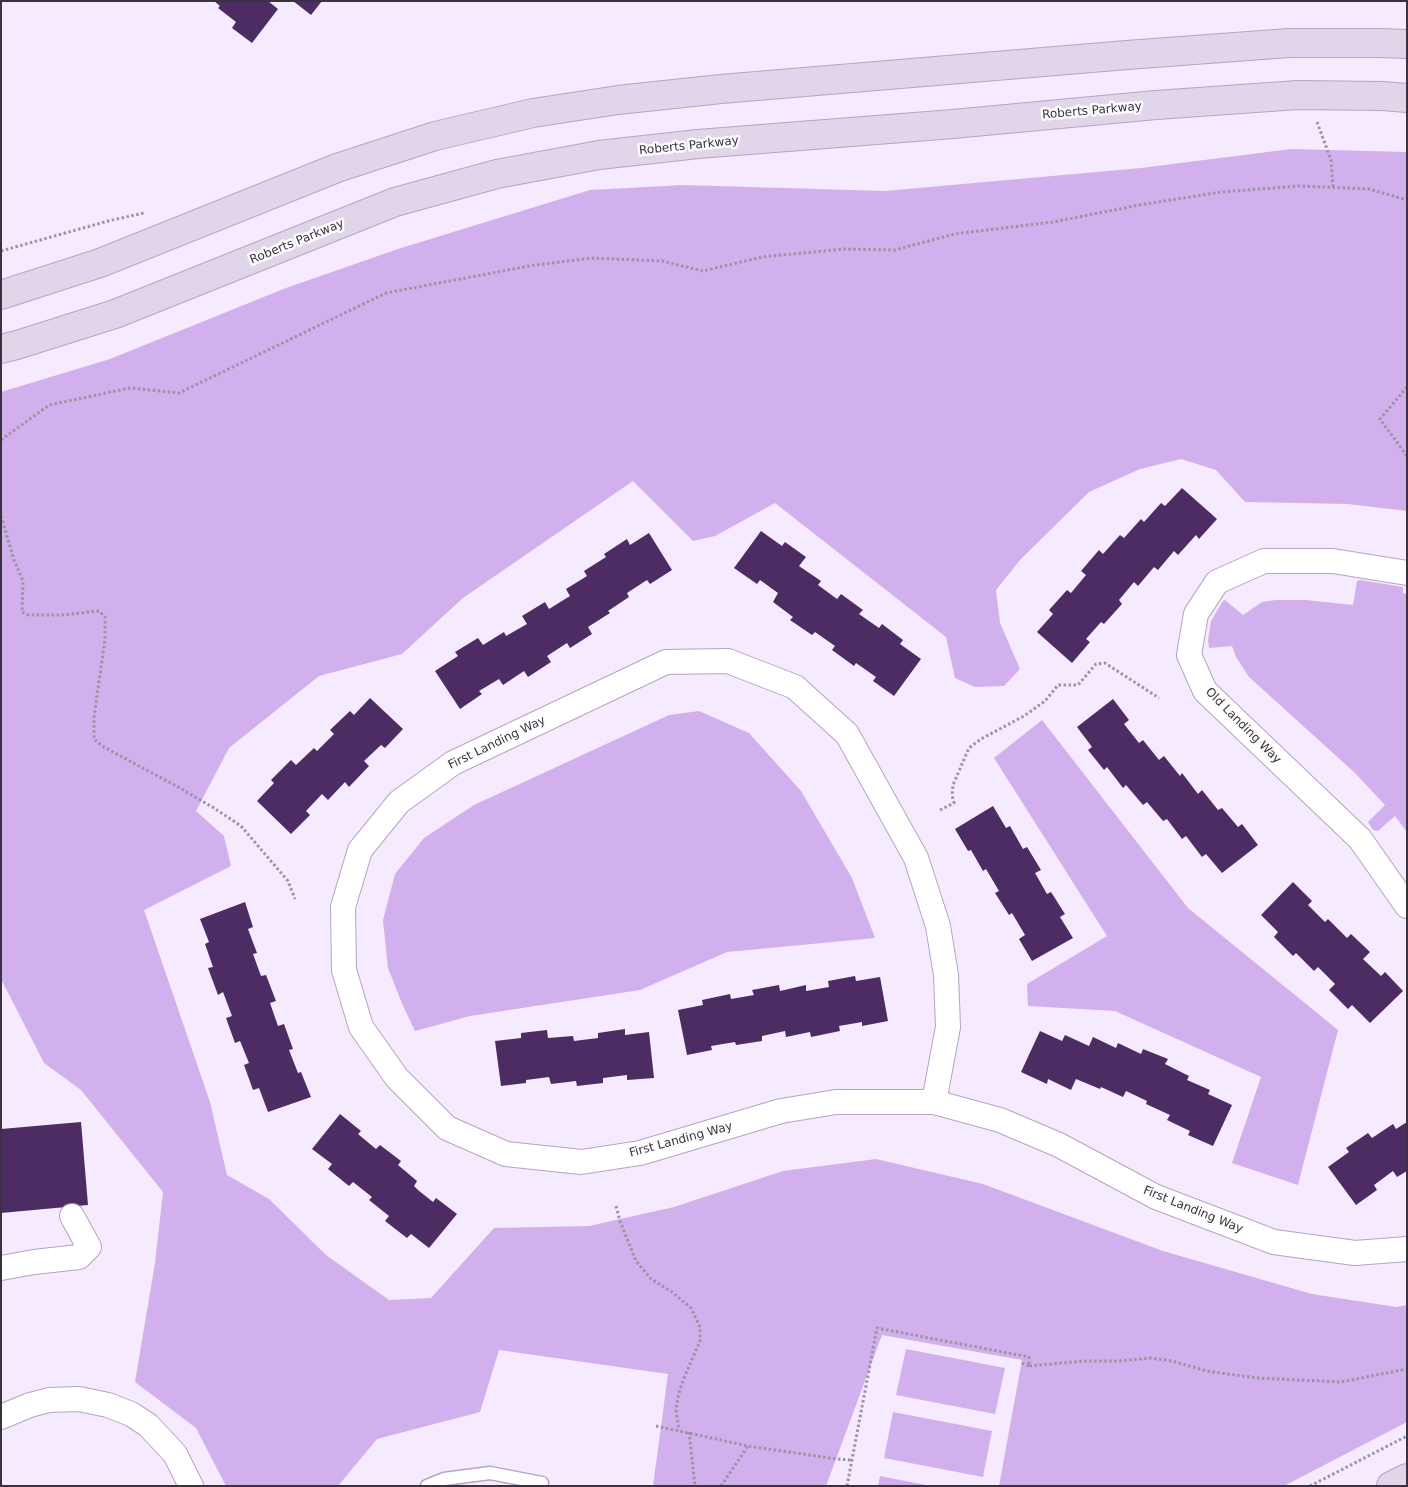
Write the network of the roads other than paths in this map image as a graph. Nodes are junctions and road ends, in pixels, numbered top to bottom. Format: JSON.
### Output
{"nodes":[{"id":1,"x":1407,"y":44,"type":"edge"},
{"id":2,"x":1407,"y":98,"type":"edge"},
{"id":3,"x":1,"y":295,"type":"edge"},
{"id":4,"x":1,"y":349,"type":"edge"},
{"id":5,"x":1407,"y":573,"type":"edge"},
{"id":6,"x":1407,"y":906,"type":"edge"},
{"id":7,"x":934,"y":1102,"type":"junction"},
{"id":8,"x":72,"y":1216,"type":"dead end"},
{"id":9,"x":1407,"y":1249,"type":"edge"},
{"id":10,"x":1,"y":1268,"type":"edge"},
{"id":11,"x":1,"y":1417,"type":"edge"},
{"id":12,"x":1407,"y":1478,"type":"edge"},
{"id":13,"x":542,"y":1482,"type":"dead end"},
{"id":14,"x":192,"y":1486,"type":"edge"},
{"id":15,"x":428,"y":1486,"type":"edge"},
{"id":16,"x":1391,"y":1486,"type":"edge"}],
"edges":[{"from":1,"to":3,"type":"main road"},
{"from":2,"to":4,"type":"main road","name":"Roberts Parkway"},
{"from":5,"to":6,"type":"street","name":"Old Landing Way"},
{"from":7,"to":7,"type":"street","name":"First Landing Way"},
{"from":7,"to":9,"type":"street","name":"First Landing Way"},
{"from":8,"to":10,"type":"street"},
{"from":11,"to":14,"type":"street"},
{"from":12,"to":16,"type":"main road"},
{"from":13,"to":15,"type":"lane"}]}
